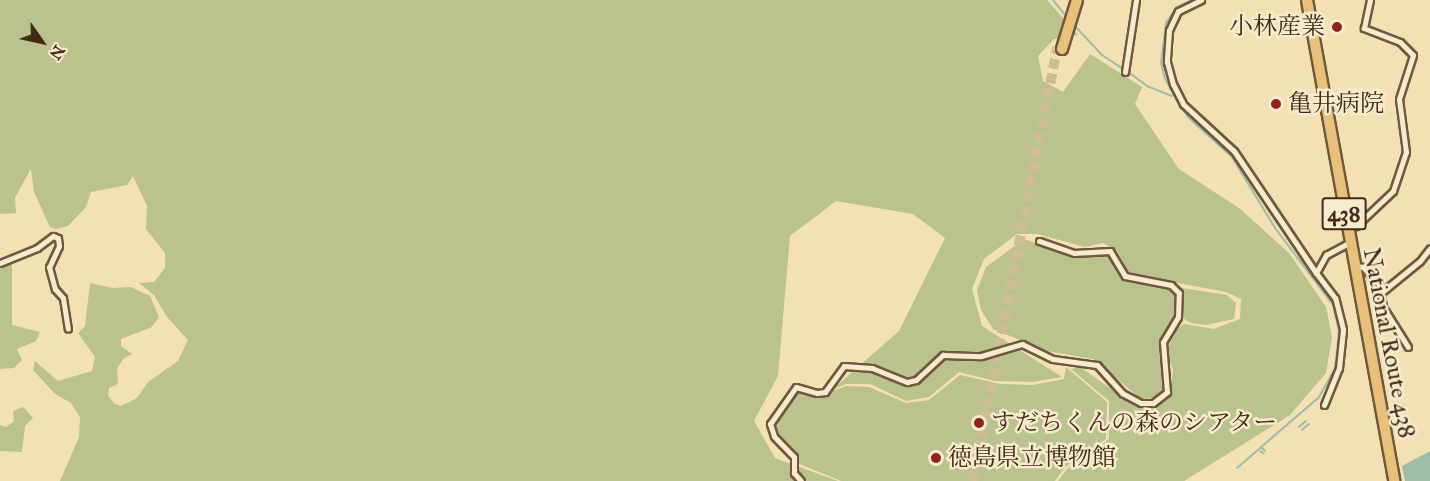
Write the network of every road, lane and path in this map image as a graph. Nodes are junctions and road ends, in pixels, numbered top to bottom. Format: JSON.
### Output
{"nodes":[{"id":1,"x":1071,"y":0,"type":"edge"},
{"id":2,"x":1077,"y":0,"type":"edge"},
{"id":3,"x":1136,"y":0,"type":"edge"},
{"id":4,"x":1201,"y":0,"type":"edge"},
{"id":5,"x":1307,"y":0,"type":"edge"},
{"id":6,"x":1370,"y":0,"type":"edge"},
{"id":7,"x":1065,"y":30,"type":"junction"},
{"id":8,"x":1059,"y":48,"type":"tunnel mouth"},
{"id":9,"x":1125,"y":72,"type":"dead end"},
{"id":10,"x":1347,"y":228,"type":"junction"},
{"id":11,"x":1039,"y":241,"type":"dead end"},
{"id":12,"x":1349,"y":243,"type":"junction"},
{"id":13,"x":1430,"y":248,"type":"edge"},
{"id":14,"x":0,"y":262,"type":"edge"},
{"id":15,"x":1353,"y":266,"type":"junction"},
{"id":16,"x":1316,"y":273,"type":"junction"},
{"id":17,"x":1382,"y":292,"type":"junction"},
{"id":18,"x":68,"y":329,"type":"dead end"},
{"id":19,"x":1408,"y":347,"type":"dead end"},
{"id":20,"x":1324,"y":405,"type":"dead end"},
{"id":21,"x":801,"y":481,"type":"edge"},
{"id":22,"x":1394,"y":481,"type":"edge"}],
"edges":[{"from":1,"to":7,"type":"highway"},
{"from":2,"to":7,"type":"highway"},
{"from":3,"to":9,"type":"street"},
{"from":4,"to":16,"type":"street"},
{"from":5,"to":10,"type":"highway","name":"National Route 438","number":"438"},
{"from":6,"to":10,"type":"street"},
{"from":7,"to":8,"type":"highway"},
{"from":10,"to":12,"type":"highway","name":"National Route 438","number":"438"},
{"from":11,"to":21,"type":"street"},
{"from":12,"to":15,"type":"highway","name":"National Route 438","number":"438"},
{"from":12,"to":16,"type":"street"},
{"from":13,"to":17,"type":"street"},
{"from":14,"to":18,"type":"street"},
{"from":15,"to":17,"type":"street"},
{"from":15,"to":22,"type":"highway","name":"National Route 438","number":"438"},
{"from":16,"to":20,"type":"street"},
{"from":17,"to":19,"type":"street"}]}
